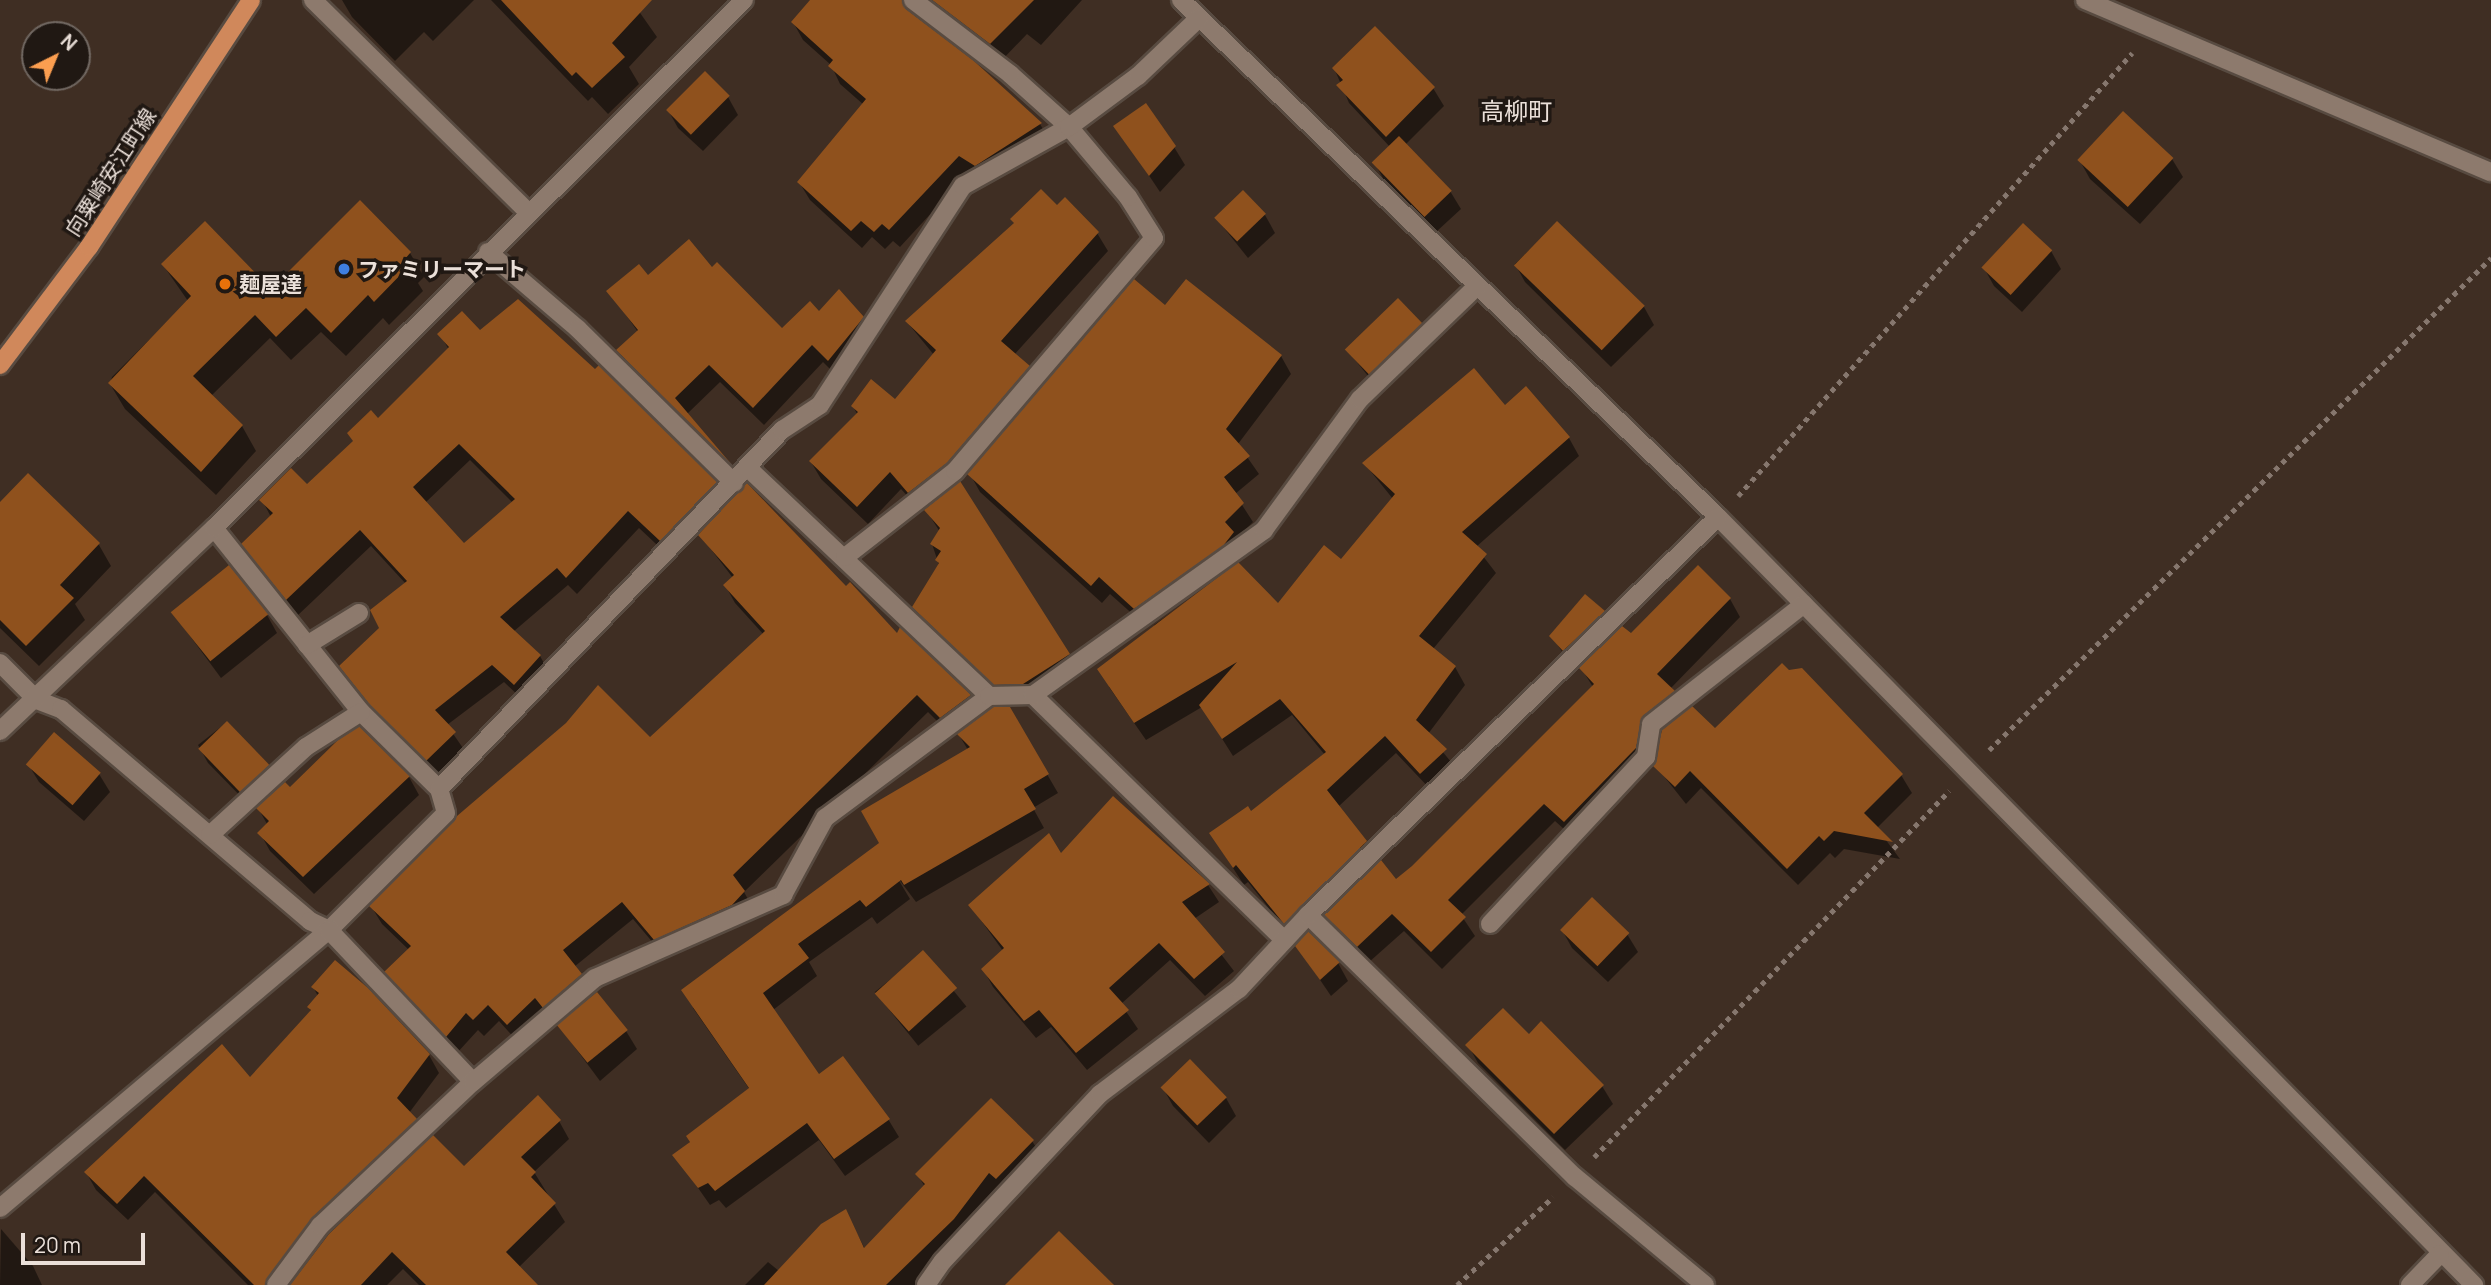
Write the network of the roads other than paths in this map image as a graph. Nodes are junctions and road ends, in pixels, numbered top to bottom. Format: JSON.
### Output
{"nodes":[{"id":1,"x":251,"y":0,"type":"edge"},
{"id":2,"x":313,"y":0,"type":"edge"},
{"id":3,"x":744,"y":0,"type":"edge"},
{"id":4,"x":913,"y":0,"type":"edge"},
{"id":5,"x":1181,"y":0,"type":"edge"},
{"id":6,"x":2085,"y":0,"type":"edge"},
{"id":7,"x":1199,"y":18,"type":"junction"},
{"id":8,"x":1069,"y":127,"type":"junction"},
{"id":9,"x":2491,"y":172,"type":"edge"},
{"id":10,"x":528,"y":212,"type":"junction"},
{"id":11,"x":488,"y":253,"type":"junction"},
{"id":12,"x":1476,"y":287,"type":"junction"},
{"id":13,"x":0,"y":365,"type":"edge"},
{"id":14,"x":748,"y":468,"type":"junction"},
{"id":15,"x":734,"y":483,"type":"junction"},
{"id":16,"x":1718,"y":517,"type":"junction"},
{"id":17,"x":214,"y":528,"type":"junction"},
{"id":18,"x":845,"y":557,"type":"junction"},
{"id":19,"x":1804,"y":604,"type":"junction"},
{"id":20,"x":359,"y":613,"type":"dead end"},
{"id":21,"x":307,"y":645,"type":"junction"},
{"id":22,"x":0,"y":663,"type":"edge"},
{"id":23,"x":1033,"y":695,"type":"junction"},
{"id":24,"x":989,"y":696,"type":"junction"},
{"id":25,"x":37,"y":700,"type":"junction"},
{"id":26,"x":361,"y":712,"type":"junction"},
{"id":27,"x":0,"y":731,"type":"edge"},
{"id":28,"x":439,"y":789,"type":"junction"},
{"id":29,"x":210,"y":835,"type":"junction"},
{"id":30,"x":1308,"y":915,"type":"junction"},
{"id":31,"x":1490,"y":923,"type":"dead end"},
{"id":32,"x":329,"y":930,"type":"junction"},
{"id":33,"x":1284,"y":940,"type":"junction"},
{"id":34,"x":473,"y":1082,"type":"junction"},
{"id":35,"x":0,"y":1208,"type":"edge"},
{"id":36,"x":2440,"y":1254,"type":"junction"},
{"id":37,"x":276,"y":1285,"type":"edge"},
{"id":38,"x":926,"y":1285,"type":"edge"},
{"id":39,"x":1704,"y":1285,"type":"edge"},
{"id":40,"x":2410,"y":1285,"type":"edge"},
{"id":41,"x":2474,"y":1285,"type":"edge"}],
"edges":[{"from":1,"to":13,"type":"main road","name":"向粟崎安江町線"},
{"from":2,"to":10,"type":"street"},
{"from":3,"to":10,"type":"street"},
{"from":4,"to":8,"type":"street"},
{"from":5,"to":7,"type":"street"},
{"from":6,"to":9,"type":"street"},
{"from":7,"to":8,"type":"street"},
{"from":7,"to":12,"type":"street"},
{"from":8,"to":14,"type":"street"},
{"from":8,"to":18,"type":"street"},
{"from":10,"to":11,"type":"street"},
{"from":11,"to":15,"type":"street"},
{"from":11,"to":17,"type":"street"},
{"from":12,"to":16,"type":"street"},
{"from":12,"to":23,"type":"street"},
{"from":14,"to":15,"type":"street"},
{"from":14,"to":18,"type":"street"},
{"from":15,"to":28,"type":"street"},
{"from":16,"to":19,"type":"street"},
{"from":16,"to":30,"type":"street"},
{"from":17,"to":21,"type":"street"},
{"from":17,"to":25,"type":"street"},
{"from":18,"to":24,"type":"street"},
{"from":19,"to":31,"type":"street"},
{"from":19,"to":36,"type":"street"},
{"from":20,"to":21,"type":"street"},
{"from":21,"to":26,"type":"street"},
{"from":22,"to":25,"type":"street"},
{"from":23,"to":24,"type":"street"},
{"from":23,"to":33,"type":"street"},
{"from":24,"to":34,"type":"street"},
{"from":25,"to":27,"type":"street"},
{"from":25,"to":29,"type":"street"},
{"from":26,"to":28,"type":"street"},
{"from":26,"to":29,"type":"street"},
{"from":28,"to":32,"type":"street"},
{"from":29,"to":32,"type":"street"},
{"from":30,"to":33,"type":"street"},
{"from":30,"to":39,"type":"street"},
{"from":32,"to":34,"type":"street"},
{"from":32,"to":35,"type":"street"},
{"from":33,"to":38,"type":"street"},
{"from":34,"to":37,"type":"street"},
{"from":36,"to":40,"type":"street"},
{"from":36,"to":41,"type":"street"}]}
